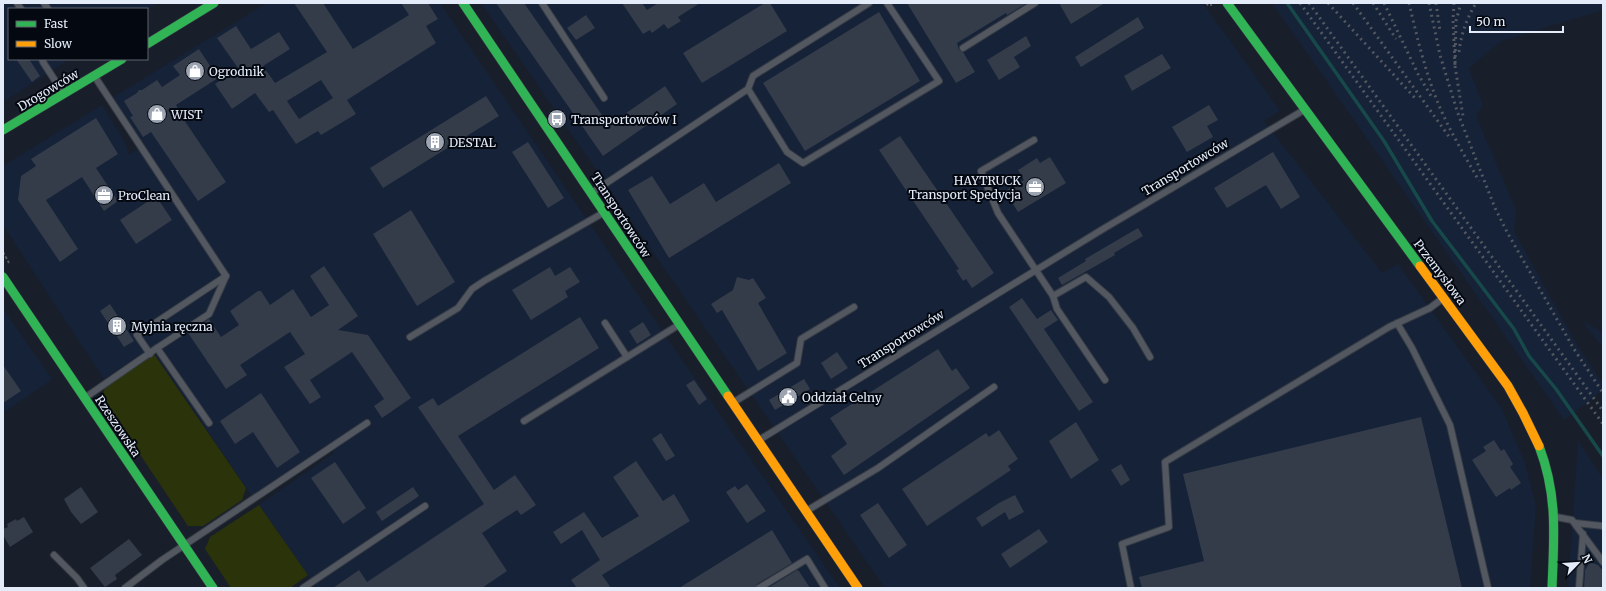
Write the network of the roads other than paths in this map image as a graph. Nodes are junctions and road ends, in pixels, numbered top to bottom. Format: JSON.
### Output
{"nodes":[{"id":1,"x":214,"y":3,"type":"edge"},
{"id":2,"x":463,"y":3,"type":"edge"},
{"id":3,"x":542,"y":3,"type":"edge"},
{"id":4,"x":869,"y":3,"type":"edge"},
{"id":5,"x":887,"y":3,"type":"edge"},
{"id":6,"x":1035,"y":3,"type":"edge"},
{"id":7,"x":1227,"y":3,"type":"edge"},
{"id":8,"x":148,"y":43,"type":"edge"},
{"id":9,"x":963,"y":48,"type":"dead end"},
{"id":10,"x":42,"y":60,"type":"edge"},
{"id":11,"x":120,"y":60,"type":"edge"},
{"id":12,"x":94,"y":76,"type":"junction"},
{"id":13,"x":748,"y":90,"type":"junction"},
{"id":14,"x":64,"y":94,"type":"junction"},
{"id":15,"x":604,"y":98,"type":"dead end"},
{"id":16,"x":1305,"y":109,"type":"junction"},
{"id":17,"x":4,"y":130,"type":"edge"},
{"id":18,"x":1034,"y":140,"type":"dead end"},
{"id":19,"x":592,"y":193,"type":"junction"},
{"id":20,"x":604,"y":212,"type":"junction"},
{"id":21,"x":1036,"y":270,"type":"junction"},
{"id":22,"x":226,"y":276,"type":"junction"},
{"id":23,"x":3,"y":277,"type":"edge"},
{"id":24,"x":7,"y":289,"type":"edge"},
{"id":25,"x":1053,"y":296,"type":"junction"},
{"id":26,"x":1444,"y":297,"type":"junction"},
{"id":27,"x":854,"y":306,"type":"dead end"},
{"id":28,"x":605,"y":323,"type":"dead end"},
{"id":29,"x":1397,"y":323,"type":"junction"},
{"id":30,"x":679,"y":326,"type":"junction"},
{"id":31,"x":410,"y":337,"type":"dead end"},
{"id":32,"x":158,"y":348,"type":"junction"},
{"id":33,"x":150,"y":354,"type":"junction"},
{"id":34,"x":627,"y":357,"type":"junction"},
{"id":35,"x":1150,"y":357,"type":"dead end"},
{"id":36,"x":1105,"y":380,"type":"dead end"},
{"id":37,"x":994,"y":387,"type":"dead end"},
{"id":38,"x":85,"y":398,"type":"junction"},
{"id":39,"x":733,"y":403,"type":"junction"},
{"id":40,"x":524,"y":421,"type":"dead end"},
{"id":41,"x":208,"y":423,"type":"dead end"},
{"id":42,"x":367,"y":423,"type":"dead end"},
{"id":43,"x":759,"y":441,"type":"junction"},
{"id":44,"x":425,"y":506,"type":"dead end"},
{"id":45,"x":807,"y":511,"type":"junction"},
{"id":46,"x":1554,"y":517,"type":"junction"},
{"id":47,"x":1575,"y":523,"type":"junction"},
{"id":48,"x":1603,"y":526,"type":"edge"},
{"id":49,"x":1583,"y":534,"type":"junction"},
{"id":50,"x":185,"y":546,"type":"junction"},
{"id":51,"x":54,"y":555,"type":"dead end"},
{"id":52,"x":1603,"y":562,"type":"edge"},
{"id":53,"x":84,"y":588,"type":"edge"},
{"id":54,"x":125,"y":588,"type":"edge"},
{"id":55,"x":213,"y":588,"type":"edge"},
{"id":56,"x":302,"y":588,"type":"edge"},
{"id":57,"x":759,"y":588,"type":"edge"},
{"id":58,"x":825,"y":588,"type":"edge"},
{"id":59,"x":858,"y":588,"type":"edge"},
{"id":60,"x":1131,"y":588,"type":"edge"},
{"id":61,"x":1488,"y":588,"type":"edge"},
{"id":62,"x":1552,"y":588,"type":"edge"},
{"id":63,"x":1579,"y":588,"type":"edge"}],
"edges":[{"from":1,"to":8,"type":"street"},
{"from":2,"to":19,"type":"street","name":"Transportowców"},
{"from":3,"to":15,"type":"lane"},
{"from":4,"to":13,"type":"lane"},
{"from":5,"to":13,"type":"lane"},
{"from":6,"to":9,"type":"lane"},
{"from":7,"to":16,"type":"street","name":"Przemysłowa"},
{"from":10,"to":14,"type":"lane"},
{"from":11,"to":12,"type":"street","name":"Drogowców"},
{"from":12,"to":14,"type":"street","name":"Drogowców"},
{"from":12,"to":22,"type":"lane"},
{"from":13,"to":19,"type":"lane"},
{"from":14,"to":17,"type":"street","name":"Drogowców"},
{"from":16,"to":21,"type":"lane","name":"Transportowców"},
{"from":16,"to":26,"type":"street","name":"Przemysłowa"},
{"from":18,"to":21,"type":"lane"},
{"from":19,"to":20,"type":"street","name":"Transportowców"},
{"from":20,"to":30,"type":"street","name":"Transportowców"},
{"from":20,"to":31,"type":"lane"},
{"from":21,"to":25,"type":"lane"},
{"from":21,"to":43,"type":"lane","name":"Transportowców"},
{"from":22,"to":32,"type":"lane"},
{"from":22,"to":33,"type":"lane"},
{"from":23,"to":24,"type":"street","name":"Rzeszowska"},
{"from":24,"to":38,"type":"street","name":"Rzeszowska"},
{"from":25,"to":35,"type":"lane"},
{"from":25,"to":36,"type":"lane"},
{"from":26,"to":29,"type":"lane"},
{"from":26,"to":46,"type":"street","name":"Przemysłowa"},
{"from":27,"to":39,"type":"lane"},
{"from":28,"to":34,"type":"lane"},
{"from":29,"to":60,"type":"lane"},
{"from":29,"to":61,"type":"lane"},
{"from":30,"to":34,"type":"lane"},
{"from":30,"to":39,"type":"street","name":"Transportowców"},
{"from":32,"to":33,"type":"lane"},
{"from":32,"to":41,"type":"lane"},
{"from":33,"to":38,"type":"lane"},
{"from":34,"to":40,"type":"lane"},
{"from":37,"to":45,"type":"lane"},
{"from":38,"to":50,"type":"street","name":"Rzeszowska"},
{"from":39,"to":43,"type":"street","name":"Transportowców"},
{"from":42,"to":50,"type":"lane"},
{"from":43,"to":45,"type":"street","name":"Transportowców"},
{"from":44,"to":56,"type":"lane"},
{"from":45,"to":59,"type":"street","name":"Transportowców"},
{"from":46,"to":47,"type":"lane"},
{"from":46,"to":62,"type":"street","name":"Przemysłowa"},
{"from":47,"to":48,"type":"lane"},
{"from":47,"to":49,"type":"lane"},
{"from":49,"to":52,"type":"lane"},
{"from":49,"to":63,"type":"lane"},
{"from":50,"to":54,"type":"lane"},
{"from":50,"to":55,"type":"street","name":"Rzeszowska"},
{"from":51,"to":53,"type":"lane"},
{"from":57,"to":58,"type":"lane"}]}
